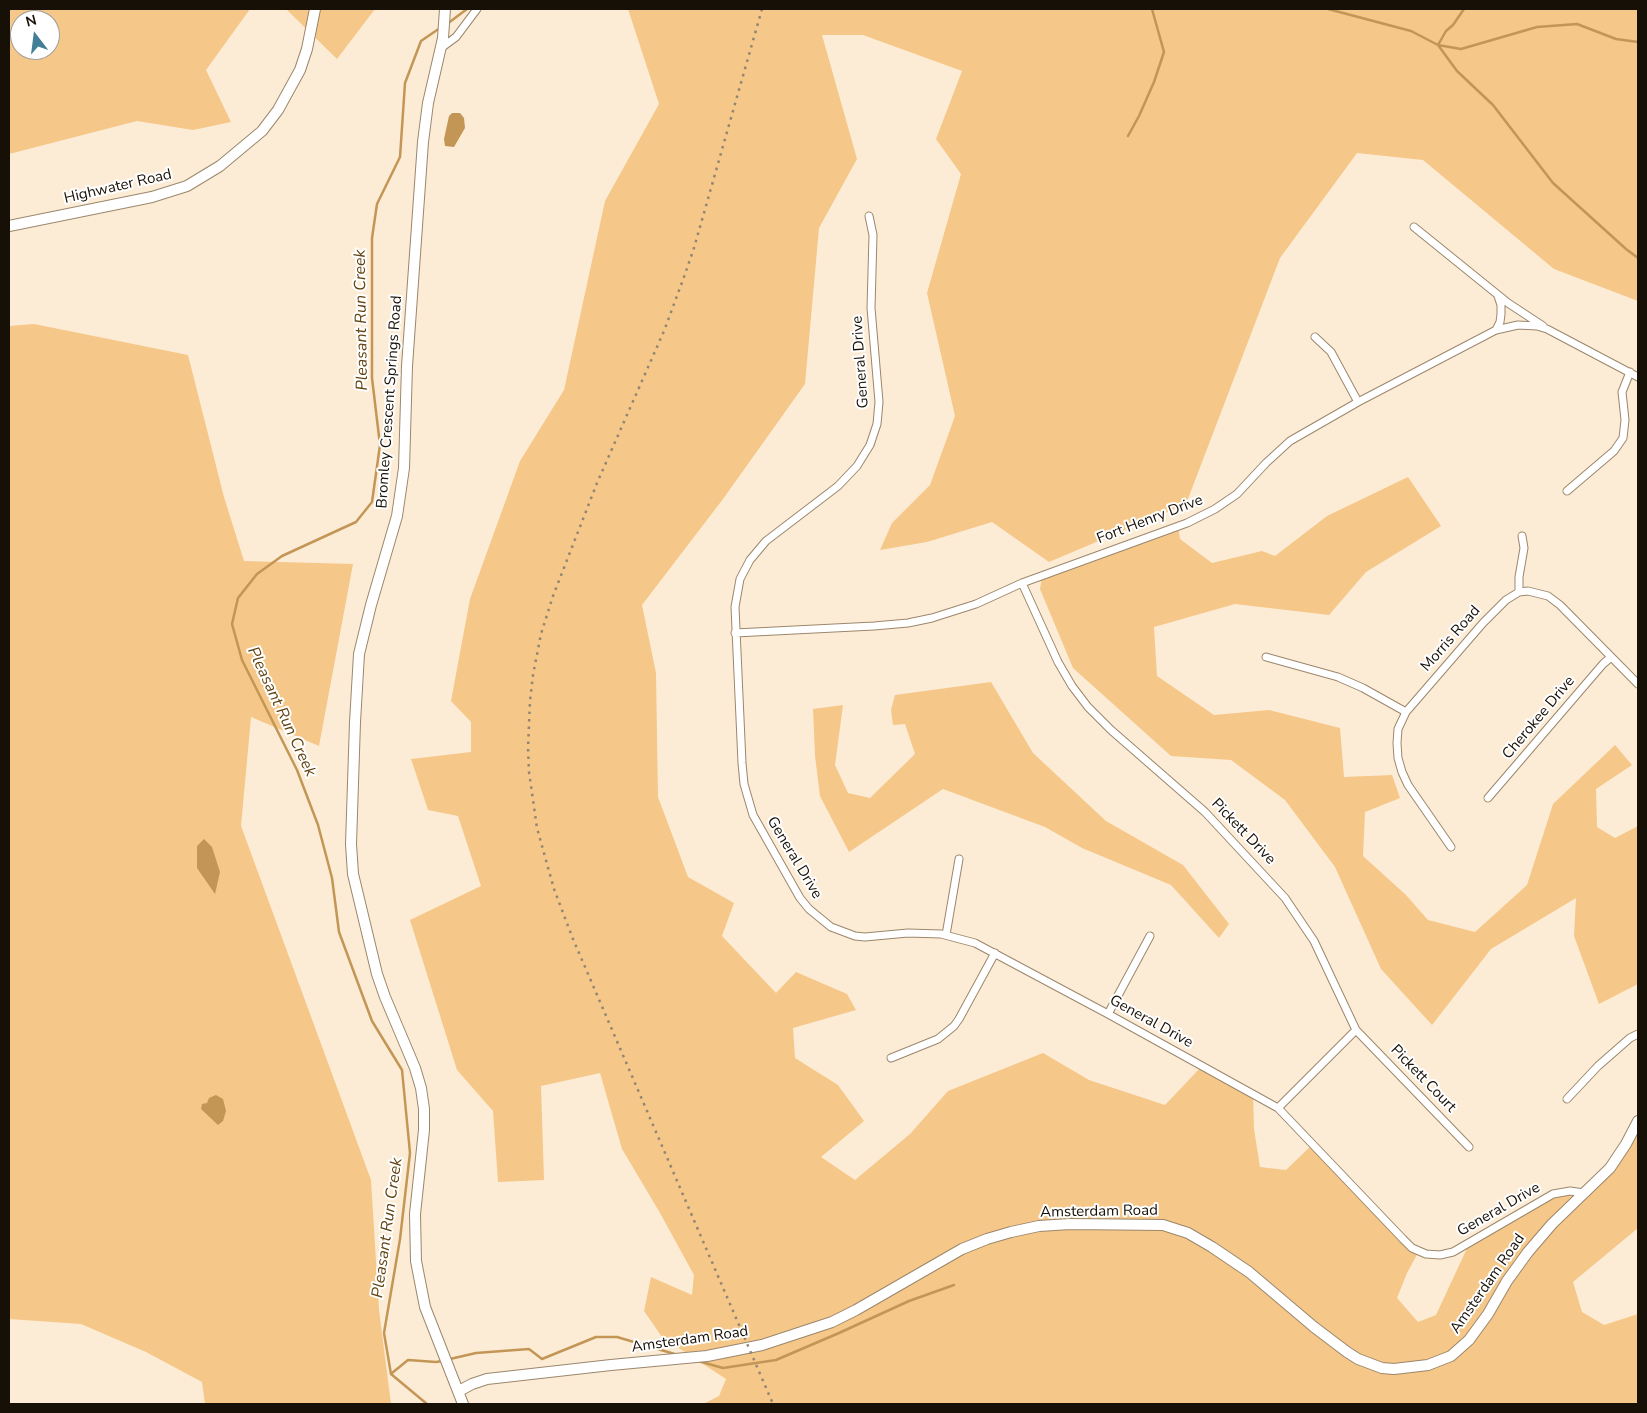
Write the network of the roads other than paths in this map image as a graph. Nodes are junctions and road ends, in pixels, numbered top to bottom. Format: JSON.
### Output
{"nodes":[{"id":1,"x":315,"y":9,"type":"edge"},
{"id":2,"x":477,"y":9,"type":"edge"},
{"id":3,"x":444,"y":12,"type":"edge"},
{"id":4,"x":442,"y":43,"type":"junction"},
{"id":5,"x":869,"y":216,"type":"dead end"},
{"id":6,"x":9,"y":226,"type":"edge"},
{"id":7,"x":1414,"y":227,"type":"dead end"},
{"id":8,"x":1498,"y":296,"type":"junction"},
{"id":9,"x":1547,"y":329,"type":"junction"},
{"id":10,"x":1496,"y":330,"type":"junction"},
{"id":11,"x":1315,"y":337,"type":"dead end"},
{"id":12,"x":1630,"y":372,"type":"junction"},
{"id":13,"x":1638,"y":377,"type":"edge"},
{"id":14,"x":1358,"y":402,"type":"junction"},
{"id":15,"x":1567,"y":491,"type":"dead end"},
{"id":16,"x":1522,"y":536,"type":"dead end"},
{"id":17,"x":1022,"y":583,"type":"junction"},
{"id":18,"x":1519,"y":592,"type":"junction"},
{"id":19,"x":735,"y":633,"type":"junction"},
{"id":20,"x":1266,"y":656,"type":"dead end"},
{"id":21,"x":1611,"y":657,"type":"junction"},
{"id":22,"x":1638,"y":684,"type":"edge"},
{"id":23,"x":1406,"y":712,"type":"junction"},
{"id":24,"x":1488,"y":798,"type":"dead end"},
{"id":25,"x":1451,"y":847,"type":"dead end"},
{"id":26,"x":959,"y":859,"type":"dead end"},
{"id":27,"x":946,"y":935,"type":"junction"},
{"id":28,"x":1150,"y":936,"type":"dead end"},
{"id":29,"x":995,"y":953,"type":"junction"},
{"id":30,"x":1108,"y":1014,"type":"junction"},
{"id":31,"x":1356,"y":1030,"type":"junction"},
{"id":32,"x":1638,"y":1034,"type":"edge"},
{"id":33,"x":891,"y":1058,"type":"dead end"},
{"id":34,"x":1567,"y":1099,"type":"dead end"},
{"id":35,"x":1278,"y":1108,"type":"junction"},
{"id":36,"x":1638,"y":1121,"type":"edge"},
{"id":37,"x":1469,"y":1147,"type":"dead end"},
{"id":38,"x":1584,"y":1193,"type":"junction"},
{"id":39,"x":459,"y":1392,"type":"junction"},
{"id":40,"x":463,"y":1404,"type":"edge"}],
"edges":[{"from":1,"to":6,"type":"street","name":"Highwater Road"},
{"from":2,"to":4,"type":"street"},
{"from":3,"to":4,"type":"street","name":"Bromley Crescent Springs Road"},
{"from":4,"to":39,"type":"street","name":"Bromley Crescent Springs Road"},
{"from":5,"to":19,"type":"street","name":"General Drive"},
{"from":7,"to":8,"type":"street"},
{"from":8,"to":9,"type":"street"},
{"from":8,"to":10,"type":"street"},
{"from":9,"to":10,"type":"street","name":"Fort Henry Drive"},
{"from":9,"to":12,"type":"street","name":"Fort Henry Drive"},
{"from":10,"to":14,"type":"street","name":"Fort Henry Drive"},
{"from":11,"to":14,"type":"street"},
{"from":12,"to":13,"type":"street","name":"Fort Henry Drive"},
{"from":12,"to":15,"type":"street"},
{"from":14,"to":17,"type":"street","name":"Fort Henry Drive"},
{"from":16,"to":18,"type":"street"},
{"from":17,"to":19,"type":"street","name":"Fort Henry Drive"},
{"from":17,"to":31,"type":"street","name":"Pickett Drive"},
{"from":18,"to":21,"type":"street"},
{"from":18,"to":23,"type":"street","name":"Morris Road"},
{"from":19,"to":27,"type":"street","name":"General Drive"},
{"from":20,"to":23,"type":"street"},
{"from":21,"to":22,"type":"street"},
{"from":21,"to":24,"type":"street","name":"Cherokee Drive"},
{"from":23,"to":25,"type":"street","name":"Morris Road"},
{"from":26,"to":27,"type":"street"},
{"from":27,"to":29,"type":"street","name":"General Drive"},
{"from":28,"to":30,"type":"street"},
{"from":29,"to":30,"type":"street","name":"General Drive"},
{"from":29,"to":33,"type":"street"},
{"from":30,"to":35,"type":"street","name":"General Drive"},
{"from":31,"to":35,"type":"street"},
{"from":31,"to":37,"type":"street","name":"Pickett Court"},
{"from":32,"to":34,"type":"street"},
{"from":35,"to":38,"type":"street","name":"General Drive"},
{"from":36,"to":38,"type":"street","name":"Amsterdam Road"},
{"from":38,"to":39,"type":"street","name":"Amsterdam Road"},
{"from":39,"to":40,"type":"street","name":"Bromley Crescent Springs Road"}]}
